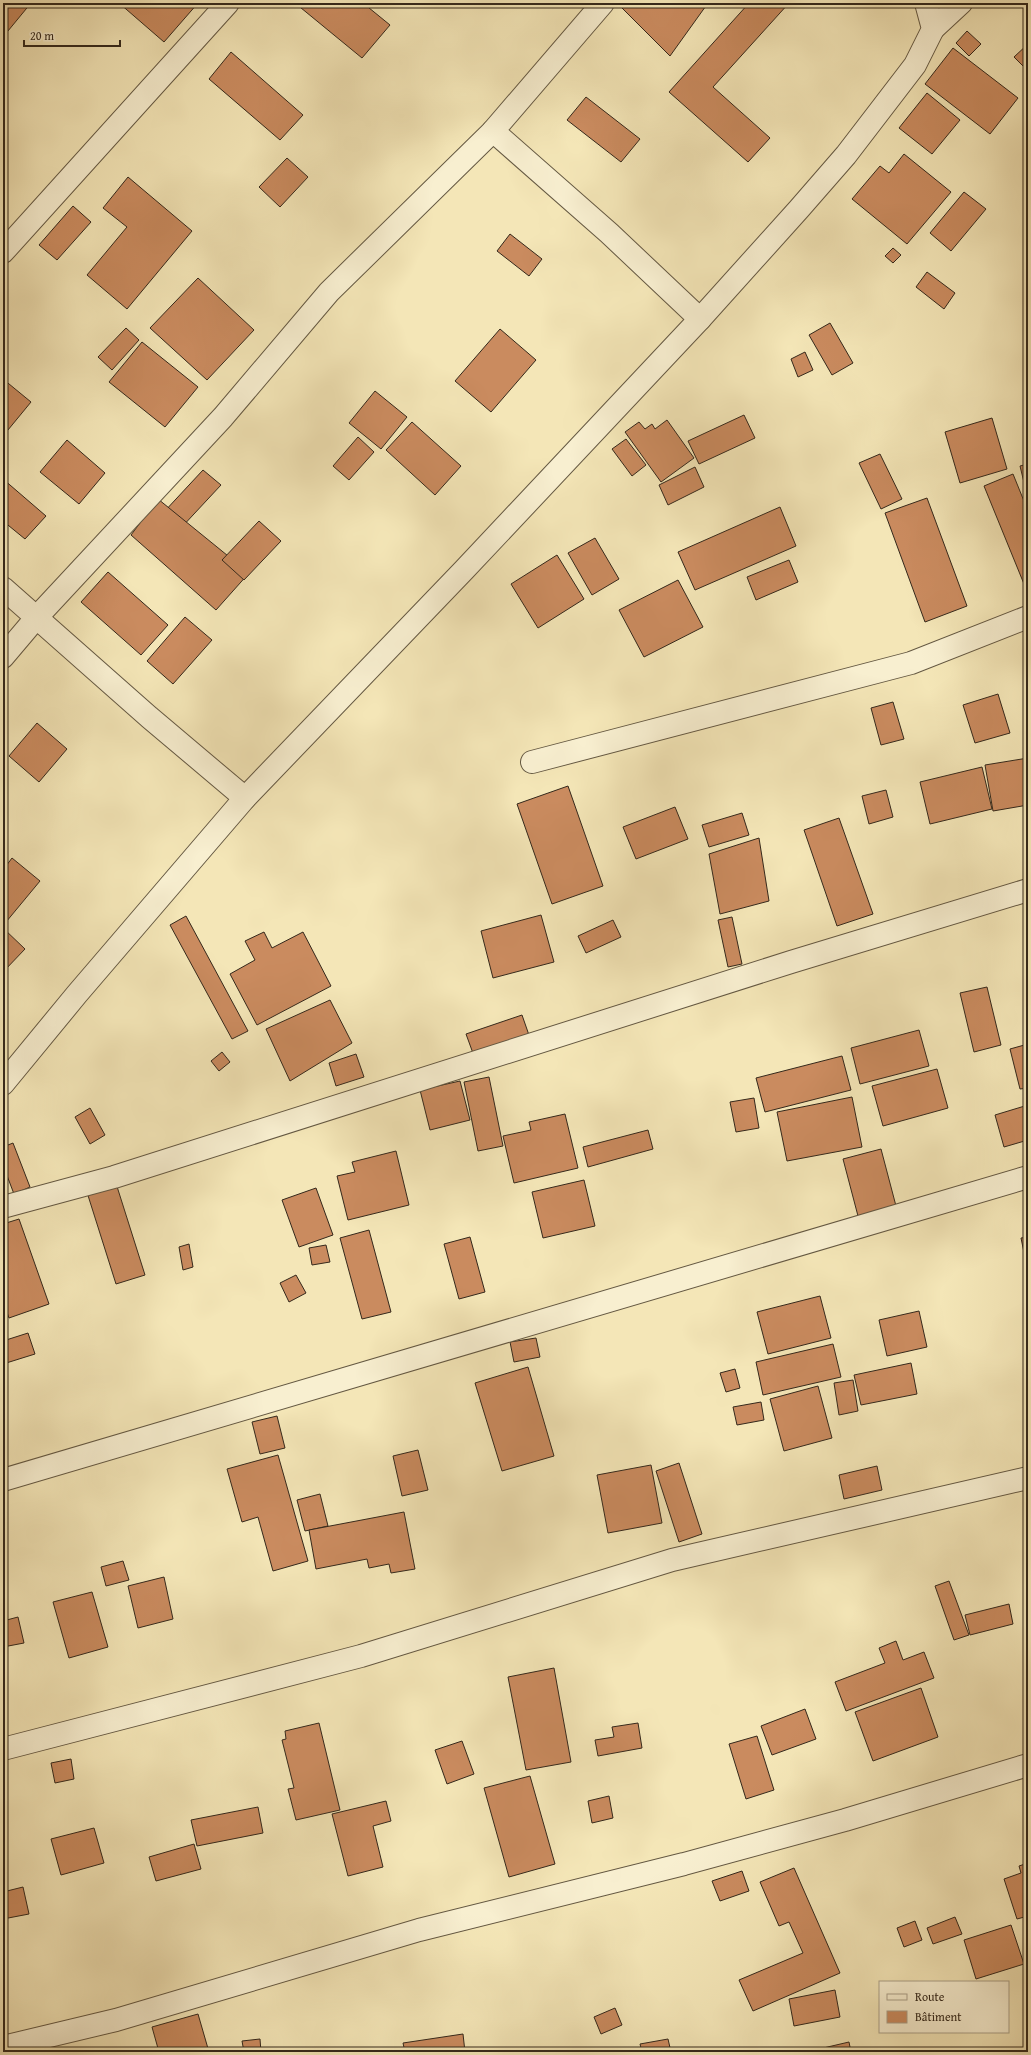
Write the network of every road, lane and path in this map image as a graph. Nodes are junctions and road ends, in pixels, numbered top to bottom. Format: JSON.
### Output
{"nodes":[{"id":1,"x":228,"y":3,"type":"edge"},
{"id":2,"x":603,"y":3,"type":"edge"},
{"id":3,"x":926,"y":3,"type":"edge"},
{"id":4,"x":961,"y":3,"type":"edge"},
{"id":5,"x":933,"y":29,"type":"junction"},
{"id":6,"x":493,"y":131,"type":"junction"},
{"id":7,"x":3,"y":252,"type":"edge"},
{"id":8,"x":700,"y":319,"type":"junction"},
{"id":9,"x":3,"y":588,"type":"edge"},
{"id":10,"x":36,"y":618,"type":"junction"},
{"id":11,"x":1028,"y":618,"type":"edge"},
{"id":12,"x":3,"y":657,"type":"edge"},
{"id":13,"x":532,"y":762,"type":"dead end"},
{"id":14,"x":245,"y":798,"type":"junction"},
{"id":15,"x":1028,"y":890,"type":"edge"},
{"id":16,"x":3,"y":1084,"type":"edge"},
{"id":17,"x":1028,"y":1177,"type":"edge"},
{"id":18,"x":3,"y":1207,"type":"edge"},
{"id":19,"x":1028,"y":1478,"type":"edge"},
{"id":20,"x":3,"y":1480,"type":"edge"},
{"id":21,"x":3,"y":1749,"type":"edge"},
{"id":22,"x":1028,"y":1765,"type":"edge"},
{"id":23,"x":3,"y":2047,"type":"edge"}],
"edges":[{"from":1,"to":7,"type":"street"},
{"from":2,"to":6,"type":"street"},
{"from":3,"to":5,"type":"street"},
{"from":4,"to":5,"type":"street"},
{"from":5,"to":8,"type":"street"},
{"from":6,"to":8,"type":"street"},
{"from":6,"to":10,"type":"street"},
{"from":8,"to":14,"type":"street"},
{"from":9,"to":10,"type":"street"},
{"from":10,"to":12,"type":"street"},
{"from":10,"to":14,"type":"street"},
{"from":11,"to":13,"type":"street"},
{"from":14,"to":16,"type":"street"},
{"from":15,"to":18,"type":"street"},
{"from":17,"to":20,"type":"street"},
{"from":19,"to":21,"type":"street"},
{"from":22,"to":23,"type":"street"}]}
